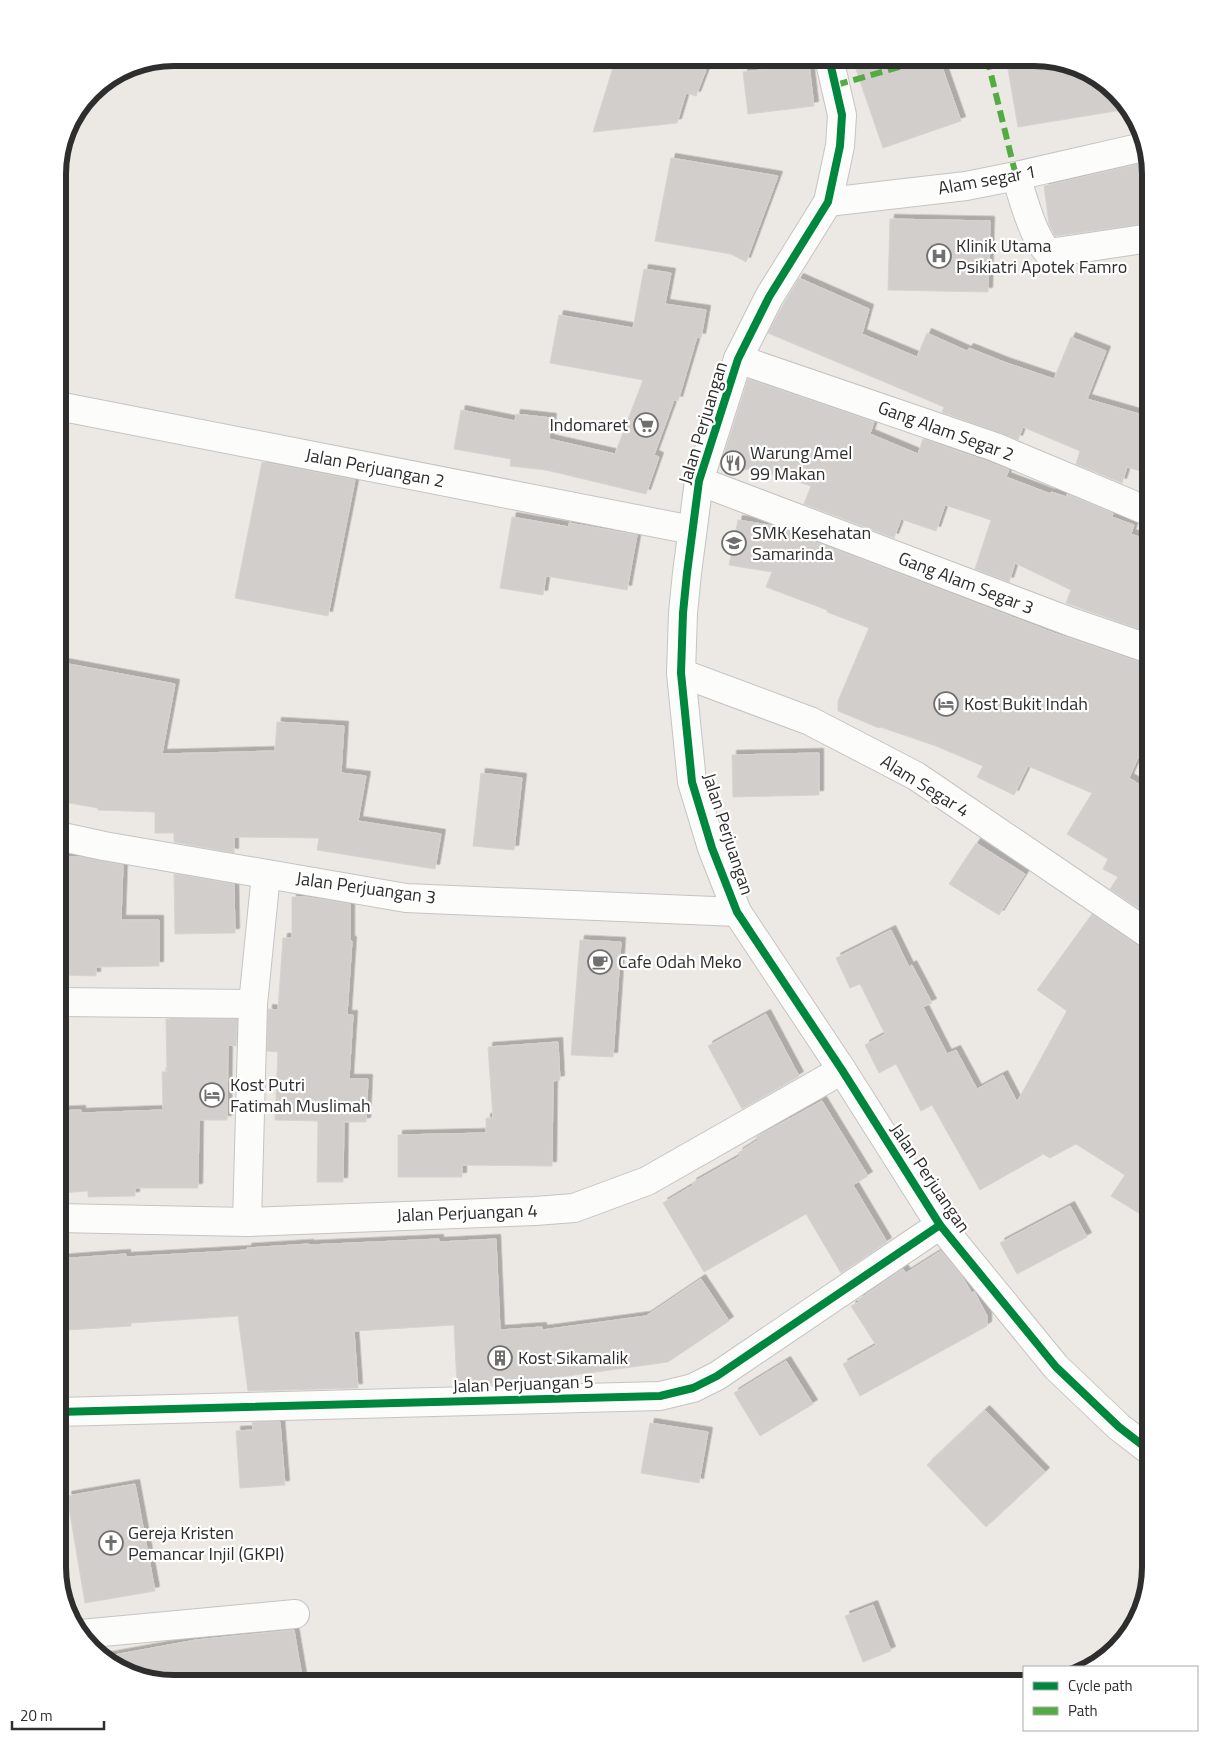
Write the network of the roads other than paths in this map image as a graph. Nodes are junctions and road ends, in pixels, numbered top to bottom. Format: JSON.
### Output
{"nodes":[{"id":1,"x":831,"y":66,"type":"edge"},
{"id":2,"x":1138,"y":148,"type":"edge"},
{"id":3,"x":1016,"y":176,"type":"junction"},
{"id":4,"x":828,"y":202,"type":"junction"},
{"id":5,"x":1142,"y":239,"type":"edge"},
{"id":6,"x":738,"y":359,"type":"junction"},
{"id":7,"x":66,"y":408,"type":"edge"},
{"id":8,"x":699,"y":482,"type":"junction"},
{"id":9,"x":1142,"y":509,"type":"edge"},
{"id":10,"x":692,"y":530,"type":"junction"},
{"id":11,"x":1142,"y":646,"type":"edge"},
{"id":12,"x":681,"y":673,"type":"junction"},
{"id":13,"x":66,"y":838,"type":"edge"},
{"id":14,"x":266,"y":874,"type":"junction"},
{"id":15,"x":737,"y":912,"type":"junction"},
{"id":16,"x":1142,"y":930,"type":"edge"},
{"id":17,"x":66,"y":1002,"type":"edge"},
{"id":18,"x":253,"y":1004,"type":"junction"},
{"id":19,"x":842,"y":1070,"type":"junction"},
{"id":20,"x":66,"y":1218,"type":"edge"},
{"id":21,"x":247,"y":1222,"type":"junction"},
{"id":22,"x":940,"y":1226,"type":"junction"},
{"id":23,"x":66,"y":1412,"type":"edge"},
{"id":24,"x":1142,"y":1445,"type":"edge"},
{"id":25,"x":295,"y":1614,"type":"dead end"},
{"id":26,"x":88,"y":1633,"type":"edge"}],
"edges":[{"from":1,"to":4,"type":"street","name":"Jalan Perjuangan"},
{"from":2,"to":3,"type":"street","name":"Alam segar 1"},
{"from":3,"to":4,"type":"street","name":"Alam segar 1"},
{"from":3,"to":5,"type":"street"},
{"from":4,"to":6,"type":"street","name":"Jalan Perjuangan"},
{"from":6,"to":8,"type":"street","name":"Jalan Perjuangan"},
{"from":6,"to":9,"type":"street","name":"Gang Alam Segar 2"},
{"from":7,"to":10,"type":"street","name":"Jalan Perjuangan 2"},
{"from":8,"to":10,"type":"street","name":"Jalan Perjuangan"},
{"from":8,"to":11,"type":"street","name":"Gang Alam Segar 3"},
{"from":10,"to":12,"type":"street","name":"Jalan Perjuangan"},
{"from":12,"to":15,"type":"street","name":"Jalan Perjuangan"},
{"from":12,"to":16,"type":"street","name":"Alam Segar 4"},
{"from":13,"to":14,"type":"street","name":"Jalan Perjuangan 3"},
{"from":14,"to":15,"type":"street","name":"Jalan Perjuangan 3"},
{"from":14,"to":18,"type":"street"},
{"from":15,"to":19,"type":"street","name":"Jalan Perjuangan"},
{"from":17,"to":18,"type":"street"},
{"from":18,"to":21,"type":"street"},
{"from":19,"to":21,"type":"street","name":"Jalan Perjuangan 4"},
{"from":19,"to":22,"type":"street","name":"Jalan Perjuangan"},
{"from":20,"to":21,"type":"street","name":"Jalan Perjuangan 4"},
{"from":22,"to":23,"type":"street","name":"Jalan Perjuangan 5"},
{"from":22,"to":24,"type":"street","name":"Jalan Perjuangan"},
{"from":25,"to":26,"type":"street"}]}
